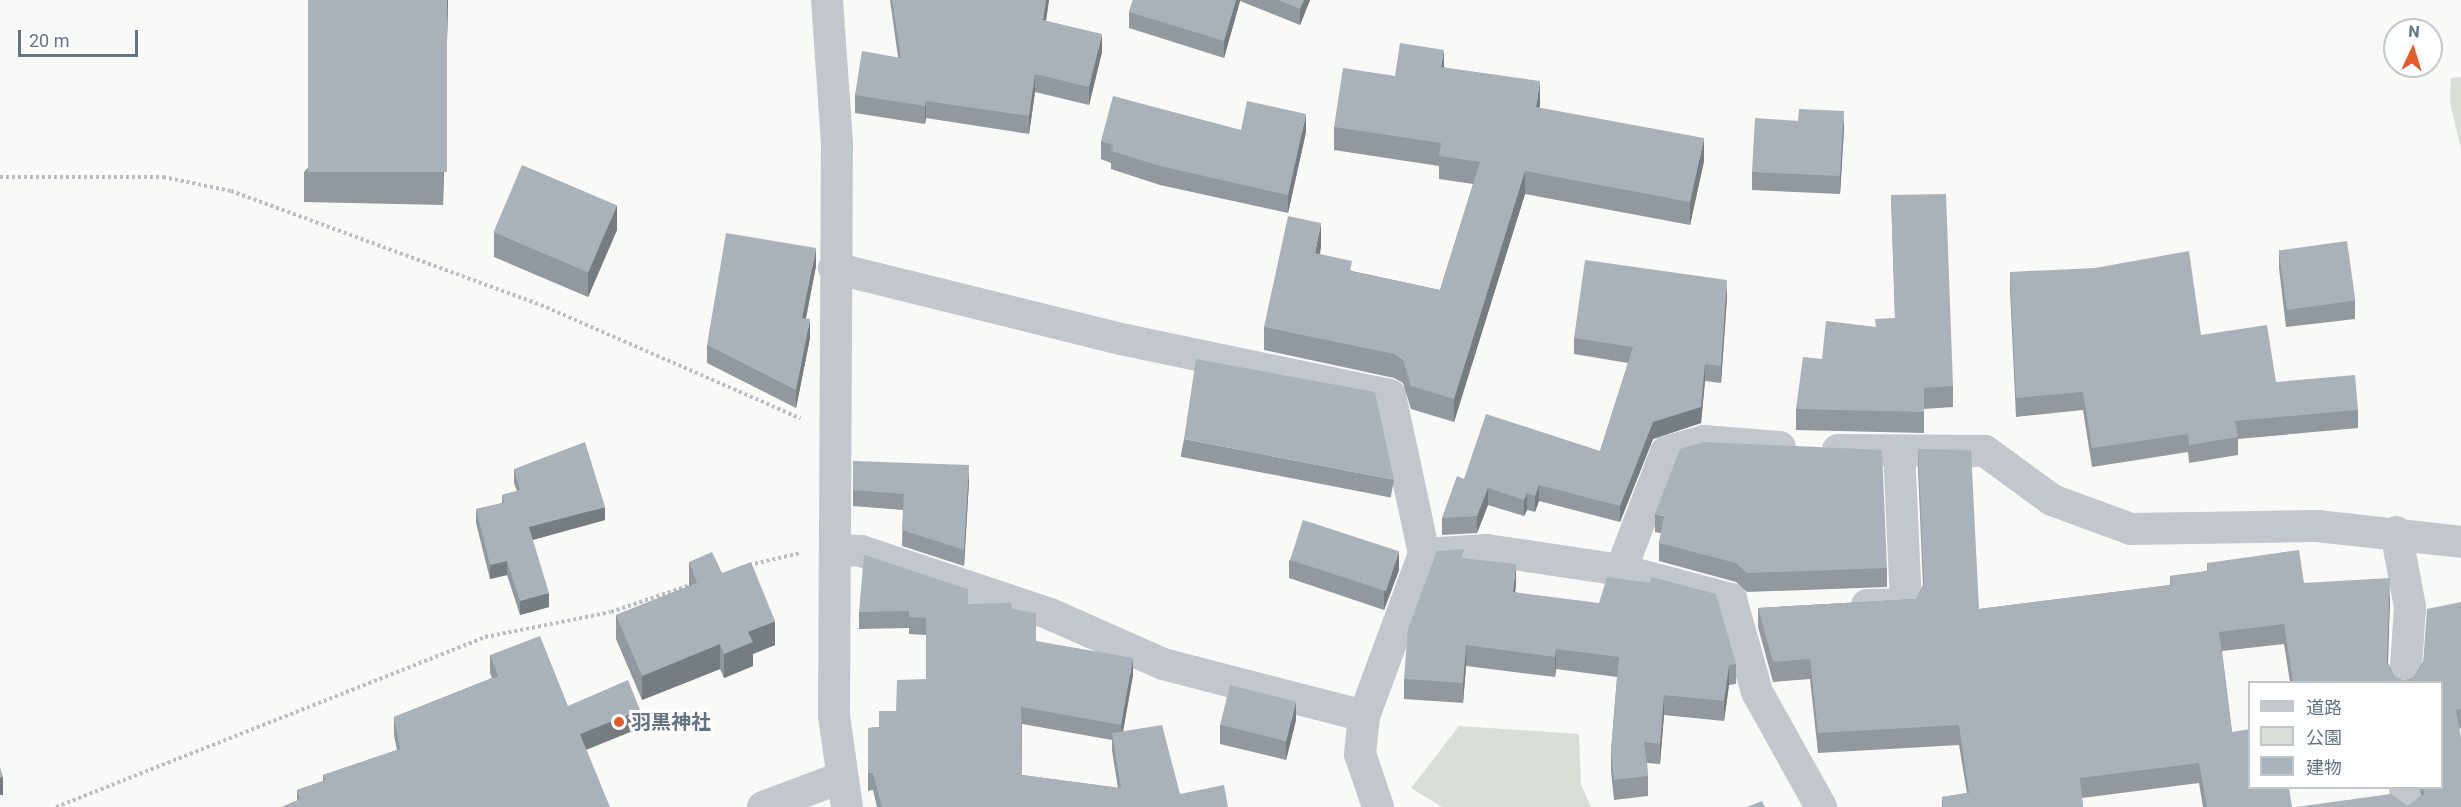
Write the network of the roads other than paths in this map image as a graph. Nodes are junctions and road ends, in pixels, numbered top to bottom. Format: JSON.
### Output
{"nodes":[{"id":1,"x":827,"y":0,"type":"edge"},
{"id":2,"x":834,"y":268,"type":"junction"},
{"id":3,"x":1899,"y":452,"type":"junction"},
{"id":4,"x":2396,"y":532,"type":"junction"},
{"id":5,"x":2461,"y":542,"type":"edge"},
{"id":6,"x":836,"y":550,"type":"junction"},
{"id":7,"x":1424,"y":554,"type":"junction"},
{"id":8,"x":1621,"y":570,"type":"junction"},
{"id":9,"x":1839,"y":606,"type":"edge"},
{"id":10,"x":1771,"y":609,"type":"edge"},
{"id":11,"x":1737,"y":610,"type":"junction"},
{"id":12,"x":2405,"y":681,"type":"edge"},
{"id":13,"x":1364,"y":716,"type":"junction"},
{"id":14,"x":2405,"y":789,"type":"edge"},
{"id":15,"x":844,"y":792,"type":"edge"},
{"id":16,"x":763,"y":807,"type":"edge"},
{"id":17,"x":1378,"y":807,"type":"edge"},
{"id":18,"x":1821,"y":807,"type":"edge"},
{"id":19,"x":2407,"y":807,"type":"edge"}],
"edges":[{"from":1,"to":2,"type":"street"},
{"from":2,"to":6,"type":"street"},
{"from":2,"to":7,"type":"street"},
{"from":3,"to":4,"type":"street"},
{"from":3,"to":8,"type":"street"},
{"from":3,"to":9,"type":"street"},
{"from":4,"to":5,"type":"street"},
{"from":4,"to":12,"type":"street"},
{"from":6,"to":13,"type":"street"},
{"from":6,"to":15,"type":"street"},
{"from":7,"to":8,"type":"street"},
{"from":7,"to":13,"type":"street"},
{"from":8,"to":11,"type":"street"},
{"from":10,"to":11,"type":"street"},
{"from":11,"to":18,"type":"street"},
{"from":13,"to":17,"type":"street"},
{"from":14,"to":19,"type":"street"},
{"from":15,"to":16,"type":"street"}]}
